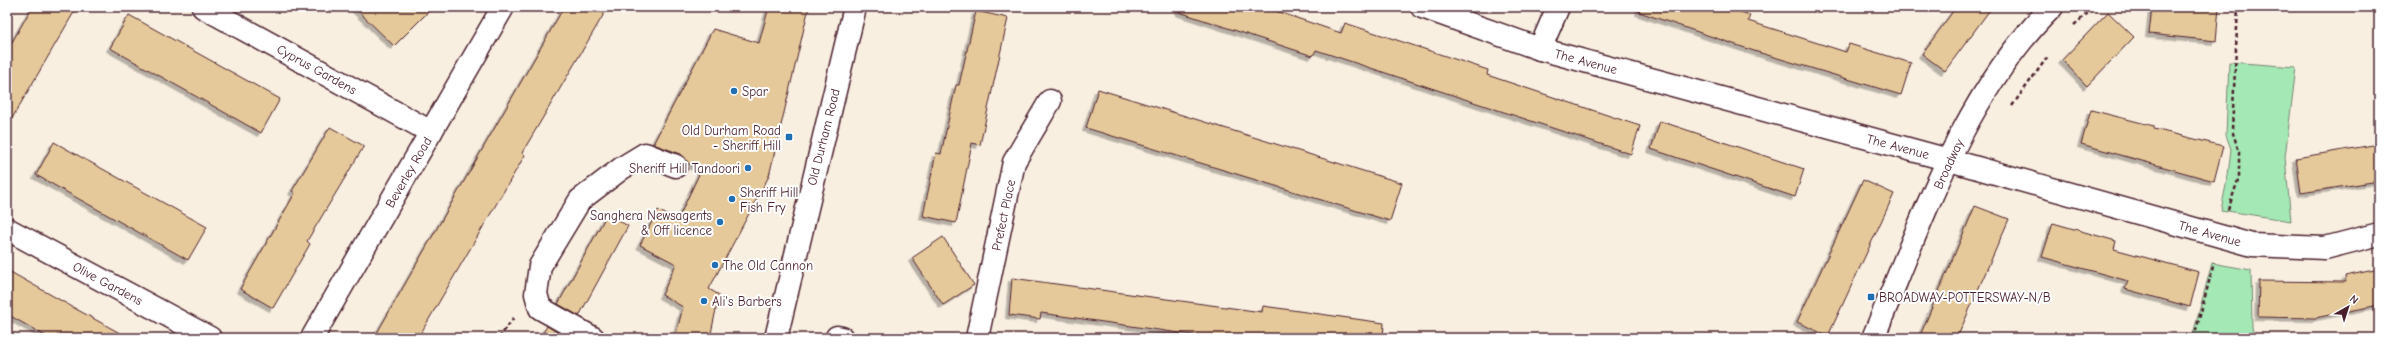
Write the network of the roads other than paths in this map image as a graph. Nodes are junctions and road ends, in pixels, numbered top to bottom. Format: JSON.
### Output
{"nodes":[{"id":1,"x":203,"y":7,"type":"edge"},
{"id":2,"x":503,"y":7,"type":"edge"},
{"id":3,"x":855,"y":7,"type":"edge"},
{"id":4,"x":1422,"y":7,"type":"edge"},
{"id":5,"x":1558,"y":7,"type":"edge"},
{"id":6,"x":2052,"y":7,"type":"edge"},
{"id":7,"x":1540,"y":49,"type":"junction"},
{"id":8,"x":1050,"y":101,"type":"dead end"},
{"id":9,"x":431,"y":132,"type":"junction"},
{"id":10,"x":1949,"y":160,"type":"junction"},
{"id":11,"x":676,"y":166,"type":"dead end"},
{"id":12,"x":7,"y":229,"type":"edge"},
{"id":13,"x":2379,"y":234,"type":"edge"},
{"id":14,"x":210,"y":338,"type":"edge"},
{"id":15,"x":312,"y":338,"type":"edge"},
{"id":16,"x":593,"y":338,"type":"edge"},
{"id":17,"x":776,"y":338,"type":"edge"},
{"id":18,"x":977,"y":338,"type":"edge"},
{"id":19,"x":1873,"y":338,"type":"edge"}],
"edges":[{"from":1,"to":9,"type":"street","name":"Cyprus Gardens"},
{"from":2,"to":9,"type":"street","name":"Beverley Road"},
{"from":3,"to":17,"type":"street","name":"Old Durham Road"},
{"from":4,"to":7,"type":"street","name":"The Avenue"},
{"from":5,"to":7,"type":"street"},
{"from":6,"to":10,"type":"street","name":"Broadway"},
{"from":7,"to":10,"type":"street","name":"The Avenue"},
{"from":8,"to":18,"type":"street","name":"Prefect Place"},
{"from":9,"to":15,"type":"street","name":"Beverley Road"},
{"from":10,"to":13,"type":"street","name":"The Avenue"},
{"from":10,"to":19,"type":"street","name":"Broadway"},
{"from":11,"to":16,"type":"street"},
{"from":12,"to":14,"type":"street","name":"Olive Gardens"}]}
